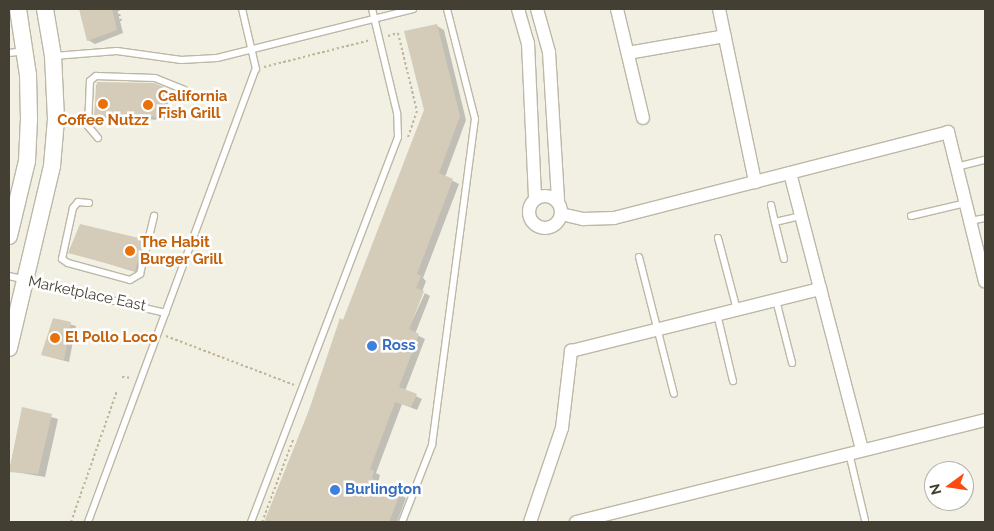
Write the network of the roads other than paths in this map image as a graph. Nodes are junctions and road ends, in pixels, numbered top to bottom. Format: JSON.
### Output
{"nodes":[{"id":1,"x":18,"y":9,"type":"edge"},
{"id":2,"x":46,"y":9,"type":"edge"},
{"id":3,"x":242,"y":9,"type":"edge"},
{"id":4,"x":372,"y":9,"type":"edge"},
{"id":5,"x":413,"y":9,"type":"edge"},
{"id":6,"x":447,"y":9,"type":"edge"},
{"id":7,"x":518,"y":9,"type":"edge"},
{"id":8,"x":538,"y":9,"type":"edge"},
{"id":9,"x":617,"y":9,"type":"edge"},
{"id":10,"x":719,"y":9,"type":"edge"},
{"id":11,"x":375,"y":18,"type":"junction"},
{"id":12,"x":725,"y":36,"type":"junction"},
{"id":13,"x":253,"y":49,"type":"junction"},
{"id":14,"x":25,"y":51,"type":"junction"},
{"id":15,"x":9,"y":53,"type":"edge"},
{"id":16,"x":628,"y":53,"type":"junction"},
{"id":17,"x":52,"y":56,"type":"junction"},
{"id":18,"x":184,"y":90,"type":"dead end"},
{"id":19,"x":643,"y":118,"type":"dead end"},
{"id":20,"x":98,"y":138,"type":"dead end"},
{"id":21,"x":534,"y":148,"type":"junction"},
{"id":22,"x":556,"y":149,"type":"junction"},
{"id":23,"x":985,"y":160,"type":"edge"},
{"id":24,"x":956,"y":167,"type":"junction"},
{"id":25,"x":790,"y":173,"type":"junction"},
{"id":26,"x":756,"y":182,"type":"junction"},
{"id":27,"x":535,"y":199,"type":"junction"},
{"id":28,"x":558,"y":201,"type":"junction"},
{"id":29,"x":89,"y":203,"type":"dead end"},
{"id":30,"x":966,"y":203,"type":"junction"},
{"id":31,"x":771,"y":205,"type":"dead end"},
{"id":32,"x":561,"y":214,"type":"junction"},
{"id":33,"x":154,"y":216,"type":"dead end"},
{"id":34,"x":802,"y":216,"type":"junction"},
{"id":35,"x":910,"y":216,"type":"dead end"},
{"id":36,"x":985,"y":218,"type":"edge"},
{"id":37,"x":970,"y":221,"type":"junction"},
{"id":38,"x":776,"y":222,"type":"junction"},
{"id":39,"x":9,"y":236,"type":"edge"},
{"id":40,"x":718,"y":238,"type":"dead end"},
{"id":41,"x":639,"y":257,"type":"dead end"},
{"id":42,"x":784,"y":258,"type":"dead end"},
{"id":43,"x":9,"y":276,"type":"edge"},
{"id":44,"x":25,"y":281,"type":"junction"},
{"id":45,"x":985,"y":282,"type":"edge"},
{"id":46,"x":820,"y":289,"type":"junction"},
{"id":47,"x":776,"y":300,"type":"junction"},
{"id":48,"x":737,"y":310,"type":"junction"},
{"id":49,"x":166,"y":313,"type":"junction"},
{"id":50,"x":717,"y":314,"type":"junction"},
{"id":51,"x":658,"y":329,"type":"junction"},
{"id":52,"x":9,"y":348,"type":"edge"},
{"id":53,"x":792,"y":363,"type":"dead end"},
{"id":54,"x":733,"y":381,"type":"dead end"},
{"id":55,"x":674,"y":394,"type":"dead end"},
{"id":56,"x":985,"y":420,"type":"edge"},
{"id":57,"x":862,"y":450,"type":"junction"},
{"id":58,"x":849,"y":453,"type":"junction"},
{"id":59,"x":865,"y":520,"type":"dead end"},
{"id":60,"x":88,"y":522,"type":"edge"},
{"id":61,"x":252,"y":522,"type":"edge"},
{"id":62,"x":402,"y":522,"type":"edge"},
{"id":63,"x":530,"y":522,"type":"edge"},
{"id":64,"x":576,"y":522,"type":"edge"}],
"edges":[{"from":1,"to":14,"type":"street"},
{"from":2,"to":17,"type":"street"},
{"from":3,"to":13,"type":"lane"},
{"from":4,"to":11,"type":"lane"},
{"from":5,"to":11,"type":"lane"},
{"from":6,"to":62,"type":"lane"},
{"from":7,"to":21,"type":"street"},
{"from":8,"to":22,"type":"street"},
{"from":9,"to":16,"type":"street"},
{"from":10,"to":12,"type":"street"},
{"from":11,"to":13,"type":"lane"},
{"from":11,"to":61,"type":"lane"},
{"from":12,"to":16,"type":"street"},
{"from":12,"to":26,"type":"street"},
{"from":13,"to":17,"type":"lane"},
{"from":13,"to":49,"type":"lane"},
{"from":14,"to":15,"type":"lane"},
{"from":14,"to":39,"type":"street"},
{"from":16,"to":19,"type":"street"},
{"from":17,"to":44,"type":"street"},
{"from":18,"to":20,"type":"lane"},
{"from":21,"to":22,"type":"street"},
{"from":21,"to":27,"type":"street"},
{"from":22,"to":28,"type":"street"},
{"from":23,"to":24,"type":"lane"},
{"from":24,"to":25,"type":"street"},
{"from":24,"to":30,"type":"street"},
{"from":25,"to":26,"type":"street"},
{"from":25,"to":34,"type":"street"},
{"from":26,"to":32,"type":"street"},
{"from":27,"to":28,"type":"street"},
{"from":27,"to":32,"type":"street"},
{"from":28,"to":32,"type":"street"},
{"from":29,"to":33,"type":"lane"},
{"from":30,"to":35,"type":"lane"},
{"from":30,"to":37,"type":"street"},
{"from":31,"to":38,"type":"lane"},
{"from":34,"to":38,"type":"lane"},
{"from":34,"to":46,"type":"street"},
{"from":36,"to":37,"type":"lane"},
{"from":37,"to":45,"type":"street"},
{"from":38,"to":42,"type":"lane"},
{"from":40,"to":48,"type":"lane"},
{"from":41,"to":51,"type":"lane"},
{"from":43,"to":44,"type":"lane","name":"Marketplace East"},
{"from":44,"to":49,"type":"lane","name":"Marketplace East"},
{"from":44,"to":52,"type":"street"},
{"from":46,"to":47,"type":"street"},
{"from":46,"to":57,"type":"street"},
{"from":47,"to":48,"type":"street"},
{"from":47,"to":53,"type":"lane"},
{"from":48,"to":50,"type":"street"},
{"from":49,"to":60,"type":"lane"},
{"from":50,"to":51,"type":"street"},
{"from":50,"to":54,"type":"lane"},
{"from":51,"to":55,"type":"lane"},
{"from":51,"to":63,"type":"street"},
{"from":56,"to":57,"type":"street"},
{"from":57,"to":58,"type":"street"},
{"from":58,"to":59,"type":"lane"},
{"from":58,"to":64,"type":"street"}]}
